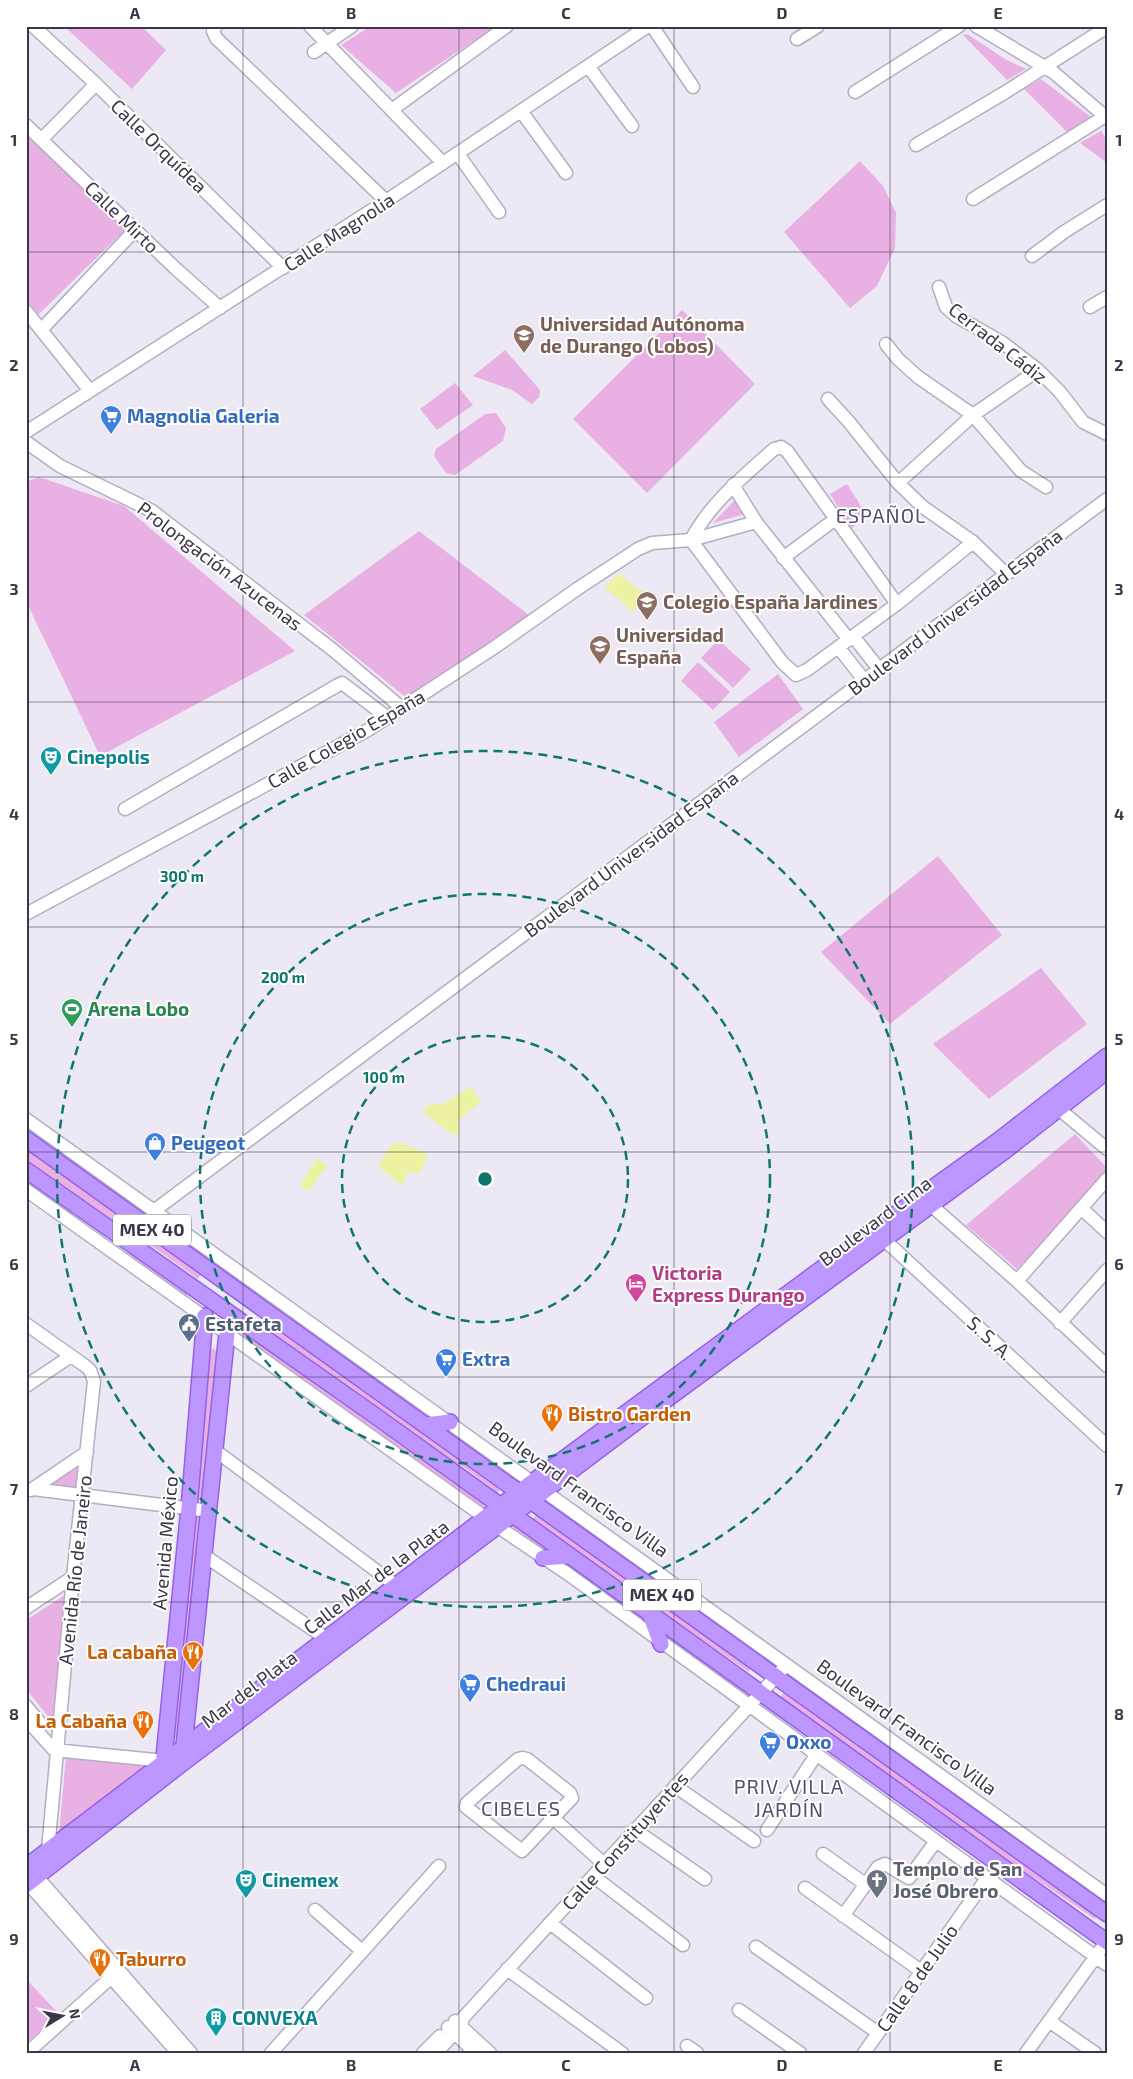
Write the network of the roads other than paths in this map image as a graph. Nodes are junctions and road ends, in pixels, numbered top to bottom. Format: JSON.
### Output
{"nodes":[{"id":1,"x":32,"y":26,"type":"edge"},
{"id":2,"x":216,"y":26,"type":"edge"},
{"id":3,"x":310,"y":26,"type":"edge"},
{"id":4,"x":352,"y":26,"type":"edge"},
{"id":5,"x":507,"y":26,"type":"edge"},
{"id":6,"x":648,"y":26,"type":"edge"},
{"id":7,"x":652,"y":26,"type":"edge"},
{"id":8,"x":818,"y":26,"type":"edge"},
{"id":9,"x":959,"y":26,"type":"edge"},
{"id":10,"x":976,"y":26,"type":"edge"},
{"id":11,"x":1107,"y":27,"type":"edge"},
{"id":12,"x":797,"y":39,"type":"dead end"},
{"id":13,"x":326,"y":42,"type":"junction"},
{"id":14,"x":314,"y":52,"type":"dead end"},
{"id":15,"x":588,"y":66,"type":"junction"},
{"id":16,"x":1044,"y":67,"type":"junction"},
{"id":17,"x":96,"y":84,"type":"junction"},
{"id":18,"x":693,"y":87,"type":"dead end"},
{"id":19,"x":855,"y":92,"type":"dead end"},
{"id":20,"x":392,"y":109,"type":"junction"},
{"id":21,"x":521,"y":111,"type":"junction"},
{"id":22,"x":1106,"y":116,"type":"edge"},
{"id":23,"x":26,"y":125,"type":"edge"},
{"id":24,"x":632,"y":126,"type":"dead end"},
{"id":25,"x":42,"y":139,"type":"junction"},
{"id":26,"x":916,"y":145,"type":"dead end"},
{"id":27,"x":458,"y":154,"type":"junction"},
{"id":28,"x":443,"y":163,"type":"junction"},
{"id":29,"x":566,"y":173,"type":"dead end"},
{"id":30,"x":973,"y":199,"type":"dead end"},
{"id":31,"x":386,"y":201,"type":"junction"},
{"id":32,"x":1107,"y":205,"type":"edge"},
{"id":33,"x":499,"y":212,"type":"dead end"},
{"id":34,"x":135,"y":230,"type":"junction"},
{"id":35,"x":1032,"y":256,"type":"dead end"},
{"id":36,"x":283,"y":268,"type":"junction"},
{"id":37,"x":939,"y":287,"type":"dead end"},
{"id":38,"x":1107,"y":297,"type":"edge"},
{"id":39,"x":1090,"y":307,"type":"dead end"},
{"id":40,"x":220,"y":308,"type":"junction"},
{"id":41,"x":26,"y":311,"type":"edge"},
{"id":42,"x":42,"y":329,"type":"junction"},
{"id":43,"x":886,"y":344,"type":"dead end"},
{"id":44,"x":1038,"y":370,"type":"junction"},
{"id":45,"x":90,"y":391,"type":"junction"},
{"id":46,"x":828,"y":399,"type":"dead end"},
{"id":47,"x":973,"y":415,"type":"junction"},
{"id":48,"x":26,"y":432,"type":"edge"},
{"id":49,"x":1107,"y":434,"type":"edge"},
{"id":50,"x":26,"y":442,"type":"edge"},
{"id":51,"x":898,"y":483,"type":"junction"},
{"id":52,"x":733,"y":485,"type":"junction"},
{"id":53,"x":1046,"y":487,"type":"dead end"},
{"id":54,"x":1107,"y":499,"type":"edge"},
{"id":55,"x":834,"y":520,"type":"junction"},
{"id":56,"x":756,"y":522,"type":"junction"},
{"id":57,"x":691,"y":540,"type":"junction"},
{"id":58,"x":973,"y":542,"type":"junction"},
{"id":59,"x":783,"y":558,"type":"junction"},
{"id":60,"x":1006,"y":574,"type":"junction"},
{"id":61,"x":897,"y":604,"type":"junction"},
{"id":62,"x":847,"y":641,"type":"junction"},
{"id":63,"x":880,"y":669,"type":"junction"},
{"id":64,"x":864,"y":680,"type":"junction"},
{"id":65,"x":402,"y":708,"type":"junction"},
{"id":66,"x":388,"y":718,"type":"junction"},
{"id":67,"x":125,"y":809,"type":"dead end"},
{"id":68,"x":26,"y":914,"type":"edge"},
{"id":69,"x":1105,"y":1066,"type":"edge"},
{"id":70,"x":1059,"y":1109,"type":"junction"},
{"id":71,"x":26,"y":1119,"type":"edge"},
{"id":72,"x":26,"y":1139,"type":"edge"},
{"id":73,"x":1107,"y":1149,"type":"edge"},
{"id":74,"x":26,"y":1170,"type":"edge"},
{"id":75,"x":1107,"y":1179,"type":"edge"},
{"id":76,"x":26,"y":1190,"type":"edge"},
{"id":77,"x":925,"y":1200,"type":"junction"},
{"id":78,"x":1081,"y":1208,"type":"junction"},
{"id":79,"x":154,"y":1210,"type":"junction"},
{"id":80,"x":1107,"y":1232,"type":"edge"},
{"id":81,"x":879,"y":1235,"type":"junction"},
{"id":82,"x":1107,"y":1270,"type":"edge"},
{"id":83,"x":1017,"y":1280,"type":"junction"},
{"id":84,"x":205,"y":1316,"type":"junction"},
{"id":85,"x":1060,"y":1323,"type":"junction"},
{"id":86,"x":26,"y":1324,"type":"edge"},
{"id":87,"x":227,"y":1333,"type":"junction"},
{"id":88,"x":71,"y":1356,"type":"junction"},
{"id":89,"x":1106,"y":1364,"type":"edge"},
{"id":90,"x":26,"y":1386,"type":"edge"},
{"id":91,"x":450,"y":1422,"type":"junction"},
{"id":92,"x":425,"y":1425,"type":"junction"},
{"id":93,"x":1107,"y":1446,"type":"edge"},
{"id":94,"x":216,"y":1451,"type":"junction"},
{"id":95,"x":87,"y":1452,"type":"junction"},
{"id":96,"x":540,"y":1486,"type":"junction"},
{"id":97,"x":30,"y":1491,"type":"edge"},
{"id":98,"x":82,"y":1495,"type":"junction"},
{"id":99,"x":525,"y":1497,"type":"junction"},
{"id":100,"x":189,"y":1508,"type":"junction"},
{"id":101,"x":210,"y":1510,"type":"junction"},
{"id":102,"x":506,"y":1511,"type":"junction"},
{"id":103,"x":492,"y":1522,"type":"junction"},
{"id":104,"x":205,"y":1556,"type":"junction"},
{"id":105,"x":570,"y":1556,"type":"junction"},
{"id":106,"x":543,"y":1558,"type":"junction"},
{"id":107,"x":73,"y":1577,"type":"junction"},
{"id":108,"x":403,"y":1590,"type":"junction"},
{"id":109,"x":26,"y":1608,"type":"edge"},
{"id":110,"x":650,"y":1614,"type":"junction"},
{"id":111,"x":327,"y":1640,"type":"junction"},
{"id":112,"x":661,"y":1644,"type":"junction"},
{"id":113,"x":787,"y":1664,"type":"junction"},
{"id":114,"x":775,"y":1677,"type":"junction"},
{"id":115,"x":760,"y":1693,"type":"junction"},
{"id":116,"x":26,"y":1706,"type":"edge"},
{"id":117,"x":748,"y":1706,"type":"junction"},
{"id":118,"x":29,"y":1728,"type":"edge"},
{"id":119,"x":60,"y":1748,"type":"junction"},
{"id":120,"x":184,"y":1755,"type":"junction"},
{"id":121,"x":816,"y":1755,"type":"junction"},
{"id":122,"x":167,"y":1769,"type":"junction"},
{"id":123,"x":675,"y":1786,"type":"junction"},
{"id":124,"x":938,"y":1794,"type":"junction"},
{"id":125,"x":975,"y":1801,"type":"junction"},
{"id":126,"x":883,"y":1803,"type":"junction"},
{"id":127,"x":920,"y":1809,"type":"junction"},
{"id":128,"x":554,"y":1818,"type":"junction"},
{"id":129,"x":635,"y":1830,"type":"junction"},
{"id":130,"x":767,"y":1830,"type":"dead end"},
{"id":131,"x":754,"y":1841,"type":"dead end"},
{"id":132,"x":936,"y":1841,"type":"junction"},
{"id":133,"x":48,"y":1850,"type":"junction"},
{"id":134,"x":823,"y":1854,"type":"dead end"},
{"id":135,"x":604,"y":1864,"type":"junction"},
{"id":136,"x":439,"y":1866,"type":"dead end"},
{"id":137,"x":593,"y":1876,"type":"junction"},
{"id":138,"x":29,"y":1877,"type":"edge"},
{"id":139,"x":987,"y":1878,"type":"junction"},
{"id":140,"x":705,"y":1879,"type":"dead end"},
{"id":141,"x":865,"y":1884,"type":"junction"},
{"id":142,"x":804,"y":1888,"type":"dead end"},
{"id":143,"x":1107,"y":1895,"type":"edge"},
{"id":144,"x":315,"y":1910,"type":"dead end"},
{"id":145,"x":1107,"y":1914,"type":"edge"},
{"id":146,"x":843,"y":1916,"type":"junction"},
{"id":147,"x":550,"y":1923,"type":"junction"},
{"id":148,"x":1106,"y":1942,"type":"edge"},
{"id":149,"x":683,"y":1945,"type":"dead end"},
{"id":150,"x":756,"y":1947,"type":"dead end"},
{"id":151,"x":362,"y":1951,"type":"junction"},
{"id":152,"x":1095,"y":1957,"type":"junction"},
{"id":153,"x":1107,"y":1965,"type":"edge"},
{"id":154,"x":507,"y":1969,"type":"junction"},
{"id":155,"x":921,"y":1972,"type":"junction"},
{"id":156,"x":115,"y":1974,"type":"junction"},
{"id":157,"x":646,"y":1998,"type":"dead end"},
{"id":158,"x":739,"y":2010,"type":"dead end"},
{"id":159,"x":1049,"y":2021,"type":"junction"},
{"id":160,"x":456,"y":2025,"type":"junction"},
{"id":161,"x":878,"y":2033,"type":"junction"},
{"id":162,"x":27,"y":2053,"type":"edge"},
{"id":163,"x":178,"y":2053,"type":"edge"},
{"id":164,"x":191,"y":2053,"type":"edge"},
{"id":165,"x":271,"y":2053,"type":"edge"},
{"id":166,"x":424,"y":2053,"type":"edge"},
{"id":167,"x":436,"y":2053,"type":"edge"},
{"id":168,"x":476,"y":2053,"type":"edge"},
{"id":169,"x":490,"y":2053,"type":"edge"},
{"id":170,"x":622,"y":2053,"type":"edge"},
{"id":171,"x":800,"y":2053,"type":"edge"},
{"id":172,"x":864,"y":2053,"type":"edge"},
{"id":173,"x":1026,"y":2053,"type":"edge"},
{"id":174,"x":1095,"y":2053,"type":"edge"}],
"edges":[{"from":1,"to":17,"type":"street","name":"Calle Orquídea"},
{"from":2,"to":31,"type":"street"},
{"from":3,"to":13,"type":"street"},
{"from":4,"to":13,"type":"street"},
{"from":5,"to":20,"type":"street"},
{"from":6,"to":15,"type":"street","name":"Calle Magnolia"},
{"from":7,"to":18,"type":"street"},
{"from":8,"to":12,"type":"street"},
{"from":9,"to":19,"type":"street"},
{"from":10,"to":16,"type":"street"},
{"from":11,"to":16,"type":"street"},
{"from":13,"to":14,"type":"street"},
{"from":13,"to":20,"type":"street"},
{"from":15,"to":21,"type":"street","name":"Calle Magnolia"},
{"from":15,"to":24,"type":"street"},
{"from":16,"to":22,"type":"street"},
{"from":16,"to":26,"type":"street"},
{"from":17,"to":25,"type":"street"},
{"from":17,"to":36,"type":"street","name":"Calle Orquídea"},
{"from":20,"to":28,"type":"street"},
{"from":21,"to":27,"type":"street","name":"Calle Magnolia"},
{"from":21,"to":29,"type":"street"},
{"from":22,"to":30,"type":"street"},
{"from":23,"to":25,"type":"street","name":"Calle Mirto"},
{"from":25,"to":34,"type":"street","name":"Calle Mirto"},
{"from":27,"to":28,"type":"street","name":"Calle Magnolia"},
{"from":27,"to":33,"type":"street"},
{"from":28,"to":31,"type":"street","name":"Calle Magnolia"},
{"from":31,"to":36,"type":"street","name":"Calle Magnolia"},
{"from":32,"to":35,"type":"street"},
{"from":34,"to":40,"type":"street","name":"Calle Mirto"},
{"from":34,"to":42,"type":"street"},
{"from":36,"to":40,"type":"street","name":"Calle Magnolia"},
{"from":37,"to":44,"type":"street","name":"Cerrada Cádiz"},
{"from":38,"to":39,"type":"street"},
{"from":40,"to":45,"type":"street","name":"Calle Magnolia"},
{"from":41,"to":42,"type":"street"},
{"from":42,"to":45,"type":"street"},
{"from":43,"to":47,"type":"street"},
{"from":44,"to":47,"type":"street"},
{"from":44,"to":49,"type":"street","name":"Cerrada Cádiz"},
{"from":45,"to":48,"type":"street","name":"Calle Magnolia"},
{"from":46,"to":51,"type":"street"},
{"from":47,"to":51,"type":"street"},
{"from":47,"to":53,"type":"street"},
{"from":50,"to":65,"type":"street","name":"Prolongación Azucenas"},
{"from":51,"to":58,"type":"street"},
{"from":52,"to":55,"type":"street"},
{"from":52,"to":56,"type":"street"},
{"from":52,"to":57,"type":"street"},
{"from":54,"to":60,"type":"street","name":"Boulevard Universidad España"},
{"from":55,"to":59,"type":"street"},
{"from":55,"to":61,"type":"street"},
{"from":56,"to":57,"type":"street"},
{"from":56,"to":59,"type":"street"},
{"from":57,"to":62,"type":"street"},
{"from":57,"to":65,"type":"street","name":"Calle Colegio España"},
{"from":58,"to":60,"type":"street"},
{"from":58,"to":61,"type":"street"},
{"from":59,"to":62,"type":"street"},
{"from":60,"to":63,"type":"street","name":"Boulevard Universidad España"},
{"from":61,"to":62,"type":"street"},
{"from":62,"to":63,"type":"street"},
{"from":62,"to":64,"type":"street"},
{"from":63,"to":64,"type":"street","name":"Boulevard Universidad España"},
{"from":64,"to":79,"type":"street","name":"Boulevard Universidad España"},
{"from":65,"to":66,"type":"street","name":"Calle Colegio España"},
{"from":66,"to":67,"type":"street"},
{"from":66,"to":68,"type":"street","name":"Calle Colegio España"},
{"from":69,"to":70,"type":"main road","name":"Boulevard Cima"},
{"from":69,"to":77,"type":"main road","name":"Boulevard Cima"},
{"from":70,"to":73,"type":"street"},
{"from":70,"to":77,"type":"main road","name":"Boulevard Cima"},
{"from":71,"to":79,"type":"street","name":"Boulevard Francisco Villa"},
{"from":72,"to":92,"type":"main road","name":"Boulevard Francisco Villa","number":"MEX 40"},
{"from":74,"to":102,"type":"main road","number":"MEX 40"},
{"from":75,"to":78,"type":"street"},
{"from":76,"to":84,"type":"street"},
{"from":77,"to":81,"type":"main road","name":"Boulevard Cima"},
{"from":77,"to":83,"type":"street"},
{"from":78,"to":80,"type":"street"},
{"from":78,"to":83,"type":"street"},
{"from":79,"to":91,"type":"street","name":"Boulevard Francisco Villa"},
{"from":81,"to":93,"type":"street","name":"S. S. A."},
{"from":81,"to":96,"type":"main road","name":"Boulevard Cima"},
{"from":82,"to":85,"type":"street"},
{"from":83,"to":85,"type":"street"},
{"from":84,"to":87,"type":"street"},
{"from":84,"to":100,"type":"main road","name":"Avenida México"},
{"from":85,"to":89,"type":"street"},
{"from":86,"to":88,"type":"street","name":"Avenida Río de Janeiro"},
{"from":87,"to":94,"type":"main road","name":"Avenida México"},
{"from":87,"to":103,"type":"street"},
{"from":88,"to":90,"type":"street"},
{"from":88,"to":95,"type":"street","name":"Avenida Río de Janeiro"},
{"from":91,"to":92,"type":"main road"},
{"from":91,"to":96,"type":"street","name":"Boulevard Francisco Villa"},
{"from":92,"to":99,"type":"main road","name":"Boulevard Francisco Villa","number":"MEX 40"},
{"from":94,"to":101,"type":"main road","name":"Avenida México"},
{"from":94,"to":108,"type":"street"},
{"from":95,"to":97,"type":"street"},
{"from":95,"to":98,"type":"street","name":"Avenida Río de Janeiro"},
{"from":96,"to":99,"type":"main road","name":"Boulevard Cima"},
{"from":96,"to":113,"type":"street","name":"Boulevard Francisco Villa"},
{"from":97,"to":98,"type":"street"},
{"from":98,"to":100,"type":"street"},
{"from":98,"to":107,"type":"street","name":"Avenida Río de Janeiro"},
{"from":99,"to":102,"type":"main road","name":"Boulevard Cima"},
{"from":99,"to":114,"type":"main road","name":"Boulevard Francisco Villa","number":"MEX 40"},
{"from":100,"to":101,"type":"street"},
{"from":100,"to":122,"type":"main road","name":"Avenida México"},
{"from":101,"to":104,"type":"main road","name":"Avenida México"},
{"from":102,"to":103,"type":"main road","name":"Boulevard Cima"},
{"from":102,"to":105,"type":"main road","number":"MEX 40"},
{"from":103,"to":106,"type":"street"},
{"from":103,"to":108,"type":"main road","name":"Mar del Plata"},
{"from":104,"to":111,"type":"street"},
{"from":104,"to":120,"type":"main road","name":"Avenida México"},
{"from":105,"to":106,"type":"main road"},
{"from":105,"to":110,"type":"main road","number":"MEX 40"},
{"from":106,"to":112,"type":"street"},
{"from":107,"to":109,"type":"street"},
{"from":107,"to":119,"type":"street","name":"Avenida Río de Janeiro"},
{"from":108,"to":111,"type":"main road","name":"Calle Mar de la Plata"},
{"from":108,"to":120,"type":"main road","name":"Mar del Plata"},
{"from":110,"to":112,"type":"main road"},
{"from":110,"to":115,"type":"main road","number":"MEX 40"},
{"from":111,"to":120,"type":"main road","name":"Calle Mar de la Plata"},
{"from":112,"to":117,"type":"street"},
{"from":113,"to":114,"type":"street","name":"Calle Constituyentes"},
{"from":113,"to":125,"type":"street","name":"Boulevard Francisco Villa"},
{"from":114,"to":115,"type":"street","name":"Calle Constituyentes"},
{"from":114,"to":124,"type":"main road","name":"Boulevard Francisco Villa","number":"MEX 40"},
{"from":115,"to":117,"type":"street","name":"Calle Constituyentes"},
{"from":115,"to":127,"type":"main road","number":"MEX 40"},
{"from":116,"to":119,"type":"street"},
{"from":117,"to":121,"type":"street"},
{"from":117,"to":123,"type":"street","name":"Calle Constituyentes"},
{"from":118,"to":119,"type":"street"},
{"from":119,"to":122,"type":"street"},
{"from":119,"to":133,"type":"street","name":"Avenida Río de Janeiro"},
{"from":120,"to":122,"type":"main road","name":"Mar del Plata"},
{"from":121,"to":126,"type":"street"},
{"from":121,"to":130,"type":"street"},
{"from":122,"to":133,"type":"main road"},
{"from":122,"to":138,"type":"main road","name":"Mar del Plata"},
{"from":123,"to":129,"type":"street","name":"Calle Constituyentes"},
{"from":123,"to":131,"type":"street"},
{"from":124,"to":125,"type":"street"},
{"from":124,"to":145,"type":"main road","name":"Boulevard Francisco Villa","number":"MEX 40"},
{"from":125,"to":143,"type":"street","name":"Boulevard Francisco Villa"},
{"from":126,"to":127,"type":"street"},
{"from":126,"to":132,"type":"street"},
{"from":127,"to":148,"type":"main road","number":"MEX 40"},
{"from":128,"to":128,"type":"street"},
{"from":128,"to":135,"type":"street"},
{"from":129,"to":135,"type":"street","name":"Calle Constituyentes"},
{"from":129,"to":140,"type":"street"},
{"from":132,"to":139,"type":"street"},
{"from":132,"to":141,"type":"street"},
{"from":133,"to":138,"type":"main road"},
{"from":134,"to":141,"type":"street"},
{"from":135,"to":137,"type":"street","name":"Calle Constituyentes"},
{"from":136,"to":151,"type":"street"},
{"from":137,"to":147,"type":"street","name":"Calle Constituyentes"},
{"from":137,"to":149,"type":"street"},
{"from":138,"to":156,"type":"street"},
{"from":139,"to":152,"type":"street"},
{"from":139,"to":155,"type":"street","name":"Calle 8 de Julio"},
{"from":141,"to":146,"type":"street"},
{"from":142,"to":146,"type":"street"},
{"from":144,"to":151,"type":"street"},
{"from":146,"to":155,"type":"street"},
{"from":147,"to":154,"type":"street","name":"Calle Constituyentes"},
{"from":147,"to":157,"type":"street"},
{"from":148,"to":152,"type":"street"},
{"from":150,"to":161,"type":"street"},
{"from":151,"to":165,"type":"street"},
{"from":152,"to":153,"type":"street"},
{"from":152,"to":159,"type":"street"},
{"from":154,"to":160,"type":"street","name":"Calle Constituyentes"},
{"from":154,"to":170,"type":"street"},
{"from":155,"to":161,"type":"street","name":"Calle 8 de Julio"},
{"from":156,"to":162,"type":"street"},
{"from":156,"to":163,"type":"street"},
{"from":156,"to":164,"type":"street"},
{"from":158,"to":171,"type":"street"},
{"from":159,"to":173,"type":"street"},
{"from":159,"to":174,"type":"street"},
{"from":160,"to":166,"type":"street","name":"Calle Constituyentes"},
{"from":160,"to":167,"type":"street","name":"Calle Constituyentes"},
{"from":160,"to":168,"type":"street"},
{"from":160,"to":169,"type":"street"},
{"from":161,"to":172,"type":"street","name":"Calle 8 de Julio"}]}
